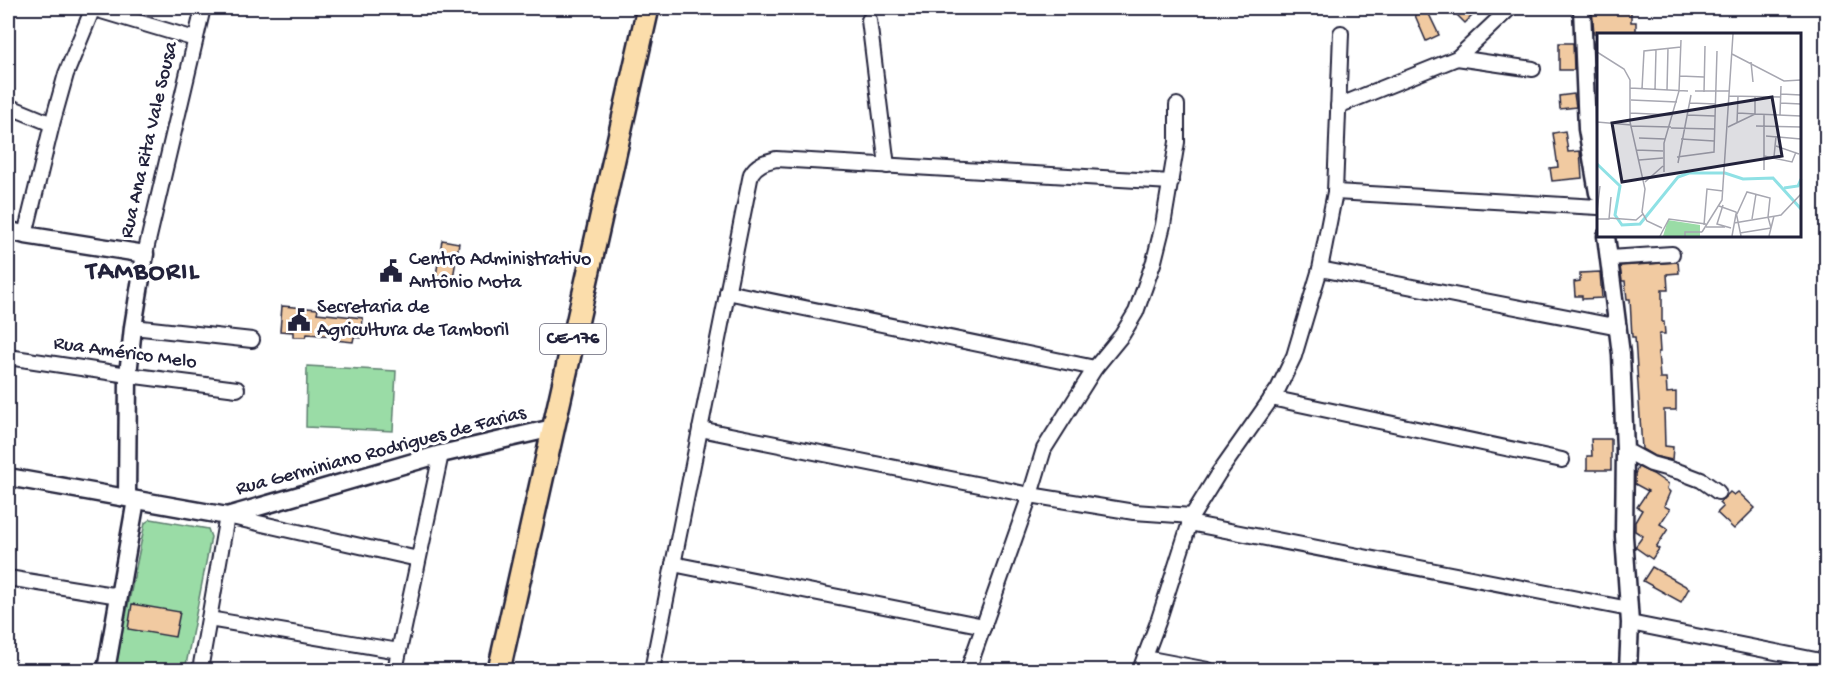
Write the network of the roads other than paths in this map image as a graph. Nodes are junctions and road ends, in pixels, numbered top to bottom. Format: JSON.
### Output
{"nodes":[{"id":1,"x":92,"y":8,"type":"edge"},
{"id":2,"x":202,"y":8,"type":"edge"},
{"id":3,"x":648,"y":8,"type":"edge"},
{"id":4,"x":1510,"y":8,"type":"edge"},
{"id":5,"x":1582,"y":8,"type":"edge"},
{"id":6,"x":869,"y":20,"type":"dead end"},
{"id":7,"x":1341,"y":33,"type":"dead end"},
{"id":8,"x":195,"y":39,"type":"junction"},
{"id":9,"x":1457,"y":58,"type":"junction"},
{"id":10,"x":1533,"y":69,"type":"dead end"},
{"id":11,"x":1177,"y":105,"type":"dead end"},
{"id":12,"x":8,"y":106,"type":"edge"},
{"id":13,"x":1338,"y":106,"type":"junction"},
{"id":14,"x":52,"y":124,"type":"junction"},
{"id":15,"x":887,"y":166,"type":"junction"},
{"id":16,"x":1171,"y":182,"type":"junction"},
{"id":17,"x":1597,"y":182,"type":"edge"},
{"id":18,"x":1335,"y":192,"type":"junction"},
{"id":19,"x":1597,"y":207,"type":"edge"},
{"id":20,"x":8,"y":230,"type":"edge"},
{"id":21,"x":25,"y":235,"type":"junction"},
{"id":22,"x":1606,"y":237,"type":"edge"},
{"id":23,"x":145,"y":254,"type":"junction"},
{"id":24,"x":1672,"y":254,"type":"dead end"},
{"id":25,"x":1609,"y":258,"type":"junction"},
{"id":26,"x":1320,"y":269,"type":"junction"},
{"id":27,"x":727,"y":292,"type":"junction"},
{"id":28,"x":133,"y":327,"type":"junction"},
{"id":29,"x":1619,"y":327,"type":"junction"},
{"id":30,"x":252,"y":340,"type":"dead end"},
{"id":31,"x":8,"y":357,"type":"edge"},
{"id":32,"x":1095,"y":368,"type":"junction"},
{"id":33,"x":128,"y":375,"type":"junction"},
{"id":34,"x":237,"y":389,"type":"dead end"},
{"id":35,"x":1271,"y":398,"type":"junction"},
{"id":36,"x":553,"y":428,"type":"junction"},
{"id":37,"x":700,"y":429,"type":"junction"},
{"id":38,"x":1625,"y":450,"type":"junction"},
{"id":39,"x":441,"y":454,"type":"junction"},
{"id":40,"x":1562,"y":460,"type":"dead end"},
{"id":41,"x":8,"y":477,"type":"edge"},
{"id":42,"x":1718,"y":492,"type":"dead end"},
{"id":43,"x":1030,"y":495,"type":"junction"},
{"id":44,"x":132,"y":499,"type":"junction"},
{"id":45,"x":227,"y":516,"type":"junction"},
{"id":46,"x":1191,"y":520,"type":"junction"},
{"id":47,"x":418,"y":559,"type":"junction"},
{"id":48,"x":673,"y":564,"type":"junction"},
{"id":49,"x":8,"y":578,"type":"edge"},
{"id":50,"x":119,"y":596,"type":"junction"},
{"id":51,"x":1630,"y":616,"type":"junction"},
{"id":52,"x":209,"y":619,"type":"junction"},
{"id":53,"x":984,"y":626,"type":"junction"},
{"id":54,"x":399,"y":651,"type":"junction"},
{"id":55,"x":1827,"y":662,"type":"edge"},
{"id":56,"x":1143,"y":664,"type":"edge"},
{"id":57,"x":106,"y":670,"type":"edge"},
{"id":58,"x":200,"y":670,"type":"edge"},
{"id":59,"x":395,"y":670,"type":"edge"},
{"id":60,"x":499,"y":670,"type":"edge"},
{"id":61,"x":652,"y":670,"type":"edge"},
{"id":62,"x":968,"y":670,"type":"edge"},
{"id":63,"x":1208,"y":670,"type":"edge"},
{"id":64,"x":1628,"y":670,"type":"edge"}],
"edges":[{"from":1,"to":8,"type":"street"},
{"from":1,"to":14,"type":"street"},
{"from":2,"to":8,"type":"street","name":"Rua Ana Rita Vale Sousa"},
{"from":3,"to":36,"type":"main road","number":"CE-176"},
{"from":4,"to":9,"type":"street"},
{"from":5,"to":17,"type":"street"},
{"from":6,"to":15,"type":"street"},
{"from":7,"to":13,"type":"street"},
{"from":8,"to":23,"type":"street","name":"Rua Ana Rita Vale Sousa"},
{"from":9,"to":10,"type":"street"},
{"from":9,"to":13,"type":"street"},
{"from":11,"to":16,"type":"street"},
{"from":12,"to":14,"type":"street"},
{"from":13,"to":18,"type":"street"},
{"from":14,"to":21,"type":"street"},
{"from":15,"to":16,"type":"street"},
{"from":15,"to":27,"type":"street"},
{"from":16,"to":32,"type":"street"},
{"from":18,"to":19,"type":"street"},
{"from":18,"to":26,"type":"street"},
{"from":20,"to":21,"type":"street"},
{"from":21,"to":23,"type":"street"},
{"from":22,"to":25,"type":"street"},
{"from":23,"to":28,"type":"street","name":"Rua Ana Rita Vale Sousa"},
{"from":24,"to":25,"type":"street"},
{"from":25,"to":29,"type":"street"},
{"from":26,"to":29,"type":"street"},
{"from":26,"to":35,"type":"street"},
{"from":27,"to":32,"type":"street"},
{"from":27,"to":37,"type":"street"},
{"from":28,"to":30,"type":"street"},
{"from":28,"to":33,"type":"street","name":"Rua Ana Rita Vale Sousa"},
{"from":29,"to":38,"type":"street"},
{"from":31,"to":33,"type":"street","name":"Rua Américo Melo"},
{"from":32,"to":43,"type":"street"},
{"from":33,"to":34,"type":"street","name":"Rua Américo Melo"},
{"from":33,"to":44,"type":"street","name":"Rua Ana Rita Vale Sousa"},
{"from":35,"to":40,"type":"street"},
{"from":35,"to":46,"type":"street"},
{"from":36,"to":39,"type":"street","name":"Rua Germiniano Rodrigues de Farias"},
{"from":36,"to":60,"type":"main road","number":"CE-176"},
{"from":37,"to":43,"type":"street"},
{"from":37,"to":48,"type":"street"},
{"from":38,"to":42,"type":"street"},
{"from":38,"to":51,"type":"street"},
{"from":39,"to":45,"type":"street","name":"Rua Germiniano Rodrigues de Farias"},
{"from":39,"to":47,"type":"street"},
{"from":41,"to":44,"type":"street","name":"Rua Germiniano Rodrigues de Farias"},
{"from":43,"to":46,"type":"street"},
{"from":43,"to":53,"type":"street"},
{"from":44,"to":45,"type":"street","name":"Rua Germiniano Rodrigues de Farias"},
{"from":44,"to":50,"type":"street","name":"Rua Ana Rita Vale Sousa"},
{"from":45,"to":47,"type":"street"},
{"from":45,"to":52,"type":"street"},
{"from":46,"to":51,"type":"street"},
{"from":46,"to":56,"type":"street"},
{"from":47,"to":54,"type":"street"},
{"from":48,"to":53,"type":"street"},
{"from":48,"to":61,"type":"street"},
{"from":49,"to":50,"type":"street"},
{"from":50,"to":57,"type":"street","name":"Rua Ana Rita Vale Sousa"},
{"from":51,"to":55,"type":"street"},
{"from":51,"to":64,"type":"street"},
{"from":52,"to":54,"type":"street"},
{"from":52,"to":58,"type":"street"},
{"from":53,"to":62,"type":"street"},
{"from":54,"to":59,"type":"street"},
{"from":56,"to":63,"type":"street"}]}
